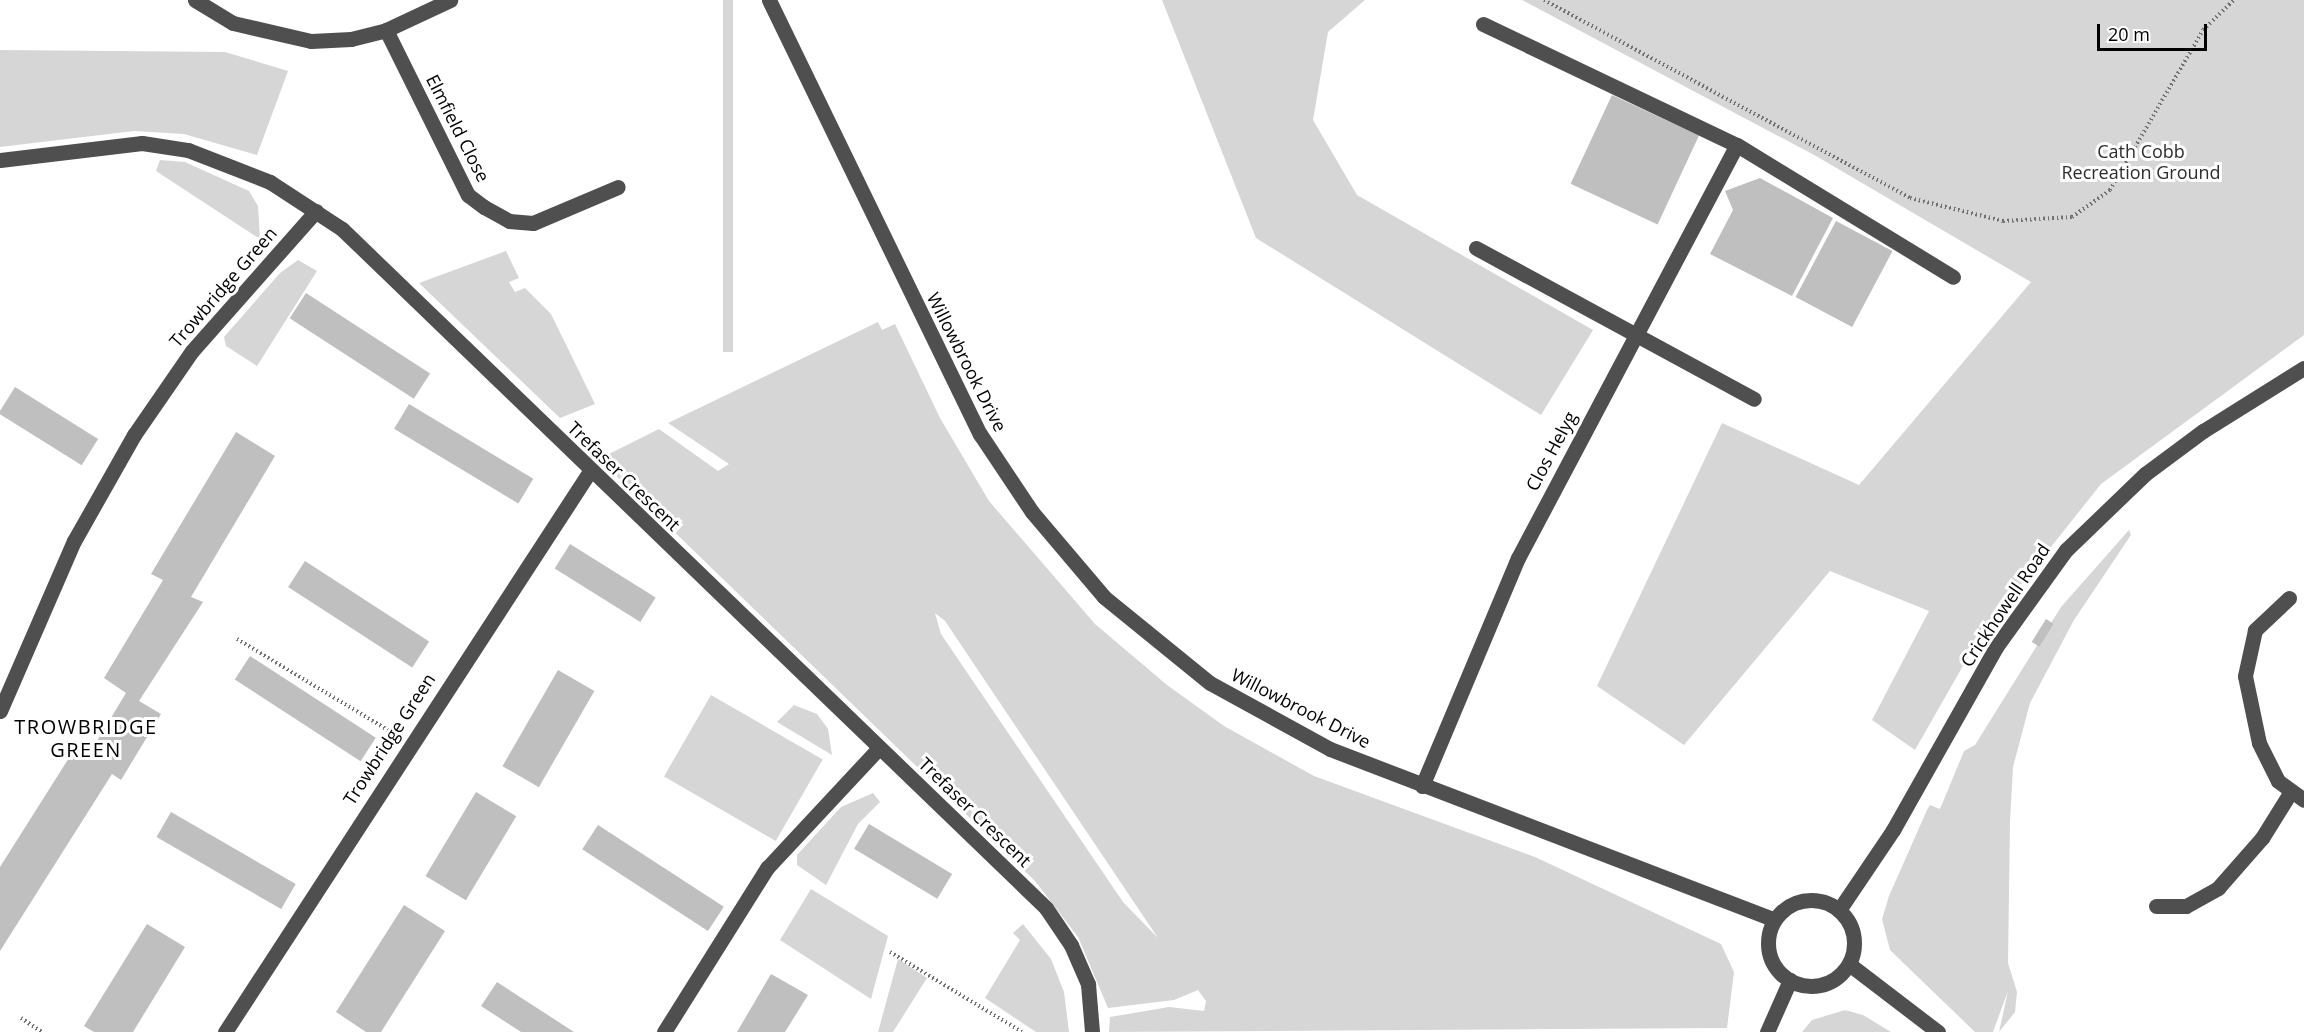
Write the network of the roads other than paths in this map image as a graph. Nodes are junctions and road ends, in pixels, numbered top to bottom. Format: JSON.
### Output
{"nodes":[{"id":1,"x":195,"y":0,"type":"edge"},
{"id":2,"x":450,"y":0,"type":"edge"},
{"id":3,"x":769,"y":0,"type":"edge"},
{"id":4,"x":1482,"y":24,"type":"dead end"},
{"id":5,"x":386,"y":30,"type":"junction"},
{"id":6,"x":1737,"y":145,"type":"junction"},
{"id":7,"x":0,"y":160,"type":"edge"},
{"id":8,"x":618,"y":187,"type":"dead end"},
{"id":9,"x":316,"y":211,"type":"junction"},
{"id":10,"x":1476,"y":248,"type":"dead end"},
{"id":11,"x":1953,"y":277,"type":"dead end"},
{"id":12,"x":1635,"y":336,"type":"junction"},
{"id":13,"x":2304,"y":368,"type":"edge"},
{"id":14,"x":1754,"y":399,"type":"dead end"},
{"id":15,"x":590,"y":471,"type":"junction"},
{"id":16,"x":2289,"y":598,"type":"dead end"},
{"id":17,"x":0,"y":711,"type":"edge"},
{"id":18,"x":879,"y":748,"type":"junction"},
{"id":19,"x":1422,"y":786,"type":"junction"},
{"id":20,"x":2297,"y":796,"type":"edge"},
{"id":21,"x":2156,"y":906,"type":"dead end"},
{"id":22,"x":1839,"y":910,"type":"junction"},
{"id":23,"x":1774,"y":919,"type":"junction"},
{"id":24,"x":1849,"y":964,"type":"junction"},
{"id":25,"x":1790,"y":980,"type":"junction"},
{"id":26,"x":225,"y":1032,"type":"edge"},
{"id":27,"x":664,"y":1032,"type":"edge"},
{"id":28,"x":1092,"y":1032,"type":"edge"},
{"id":29,"x":1767,"y":1032,"type":"edge"},
{"id":30,"x":1938,"y":1032,"type":"edge"}],
"edges":[{"from":1,"to":5,"type":"street"},
{"from":2,"to":5,"type":"street"},
{"from":3,"to":19,"type":"street","name":"Willowbrook Drive"},
{"from":4,"to":6,"type":"street"},
{"from":5,"to":8,"type":"street","name":"Elmfield Close"},
{"from":6,"to":11,"type":"street"},
{"from":6,"to":12,"type":"street","name":"Clos Helyg"},
{"from":7,"to":9,"type":"street","name":"Trefaser Crescent"},
{"from":9,"to":15,"type":"street","name":"Trefaser Crescent"},
{"from":9,"to":17,"type":"street","name":"Trowbridge Green"},
{"from":10,"to":12,"type":"street"},
{"from":12,"to":14,"type":"street"},
{"from":12,"to":19,"type":"street","name":"Clos Helyg"},
{"from":13,"to":22,"type":"street","name":"Crickhowell Road"},
{"from":15,"to":18,"type":"street","name":"Trefaser Crescent"},
{"from":15,"to":26,"type":"street","name":"Trowbridge Green"},
{"from":16,"to":20,"type":"street"},
{"from":18,"to":27,"type":"street"},
{"from":18,"to":28,"type":"street","name":"Trefaser Crescent"},
{"from":19,"to":23,"type":"street","name":"Willowbrook Drive"},
{"from":20,"to":21,"type":"street"},
{"from":22,"to":23,"type":"street"},
{"from":22,"to":24,"type":"street"},
{"from":23,"to":25,"type":"street"},
{"from":24,"to":25,"type":"street"},
{"from":24,"to":30,"type":"street"},
{"from":25,"to":29,"type":"street"}]}
